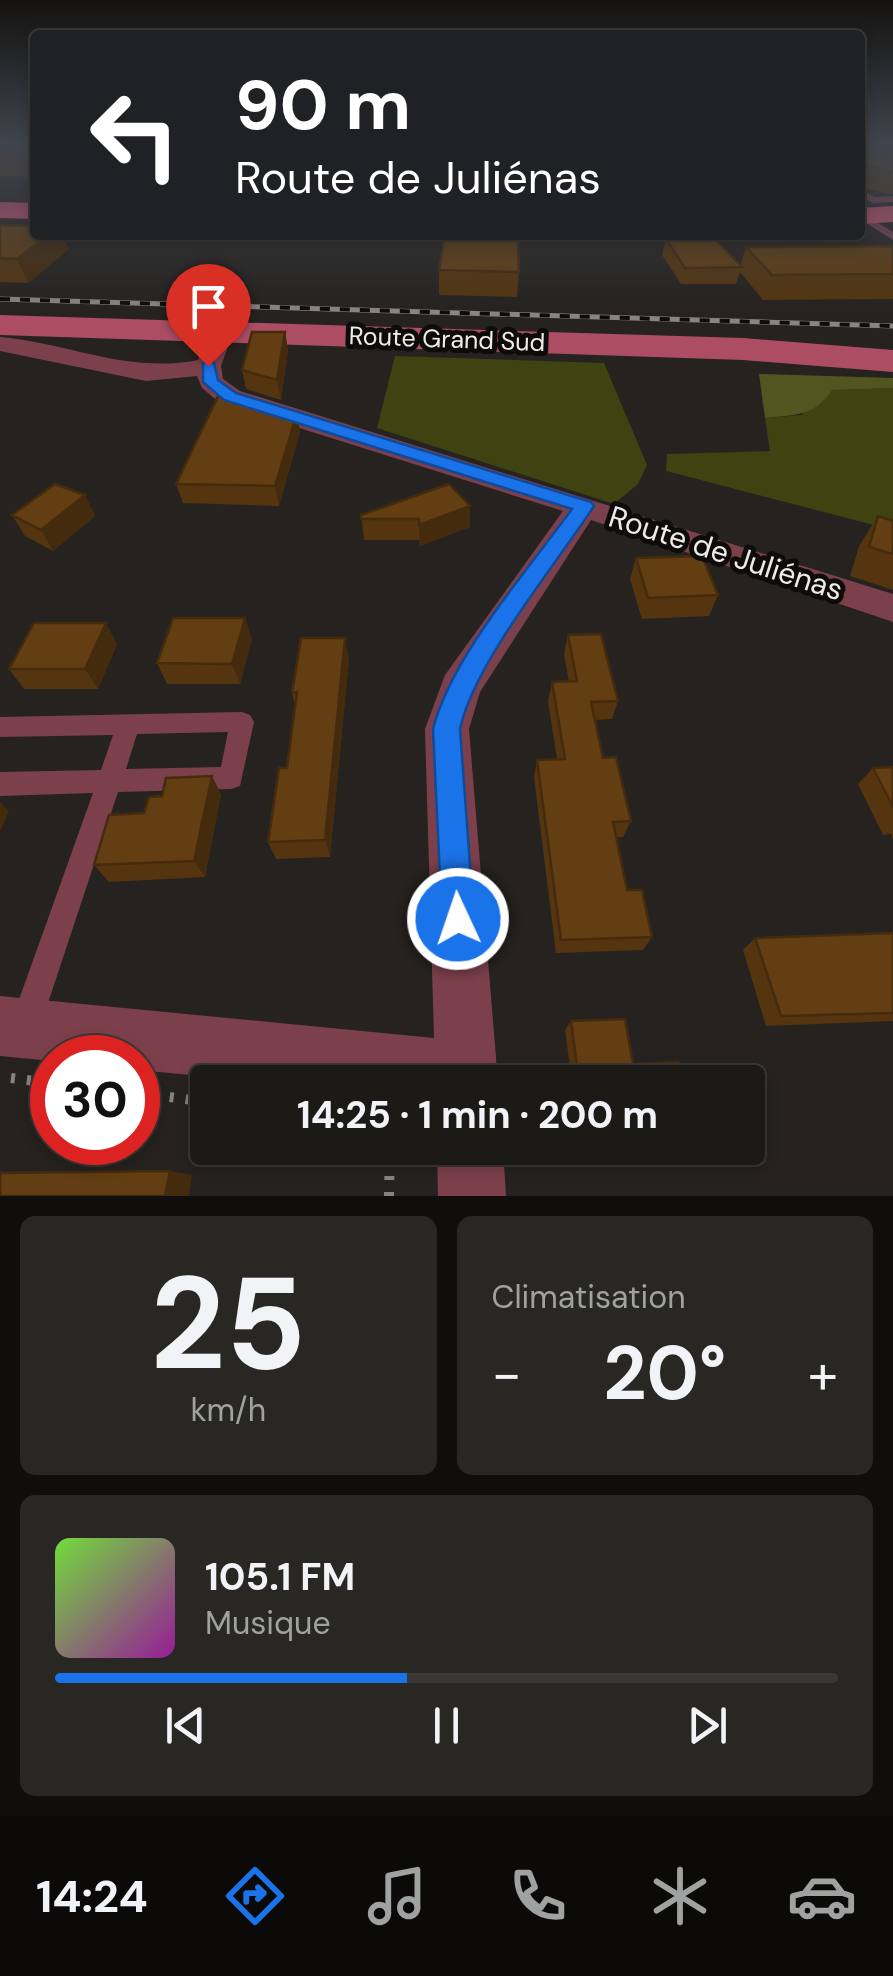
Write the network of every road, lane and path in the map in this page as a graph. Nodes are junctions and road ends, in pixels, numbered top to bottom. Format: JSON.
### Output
{"nodes":[{"id":1,"x":0,"y":210,"type":"edge"},
{"id":2,"x":30,"y":211,"type":"edge"},
{"id":3,"x":0,"y":325,"type":"edge"},
{"id":4,"x":221,"y":333,"type":"junction"},
{"id":5,"x":0,"y":344,"type":"edge"},
{"id":6,"x":893,"y":360,"type":"edge"},
{"id":7,"x":208,"y":366,"type":"junction"},
{"id":8,"x":584,"y":506,"type":"junction"},
{"id":9,"x":893,"y":608,"type":"edge"},
{"id":10,"x":130,"y":724,"type":"junction"},
{"id":11,"x":0,"y":727,"type":"edge"},
{"id":12,"x":109,"y":781,"type":"junction"},
{"id":13,"x":0,"y":784,"type":"edge"},
{"id":14,"x":8,"y":1044,"type":"edge"},
{"id":15,"x":30,"y":1064,"type":"edge"},
{"id":16,"x":300,"y":1065,"type":"edge"},
{"id":17,"x":466,"y":1065,"type":"edge"},
{"id":18,"x":160,"y":1096,"type":"edge"},
{"id":19,"x":190,"y":1100,"type":"edge"},
{"id":20,"x":389,"y":1165,"type":"edge"},
{"id":21,"x":471,"y":1165,"type":"edge"},
{"id":22,"x":388,"y":1196,"type":"edge"},
{"id":23,"x":472,"y":1196,"type":"edge"}],
"edges":[{"from":1,"to":2,"type":"main road"},
{"from":3,"to":4,"type":"main road","name":"Route Grand Sud"},
{"from":4,"to":6,"type":"main road","name":"Route Grand Sud"},
{"from":4,"to":7,"type":"street"},
{"from":5,"to":7,"type":"street"},
{"from":7,"to":8,"type":"street","name":"Route de Juliénas"},
{"from":8,"to":9,"type":"street","name":"Route de Juliénas"},
{"from":8,"to":17,"type":"street"},
{"from":10,"to":11,"type":"lane"},
{"from":10,"to":12,"type":"lane"},
{"from":10,"to":12,"type":"lane"},
{"from":12,"to":13,"type":"lane"},
{"from":12,"to":14,"type":"lane"},
{"from":14,"to":15,"type":"path"},
{"from":14,"to":16,"type":"street"},
{"from":18,"to":19,"type":"path"},
{"from":20,"to":22,"type":"path"},
{"from":21,"to":23,"type":"street"}]}
